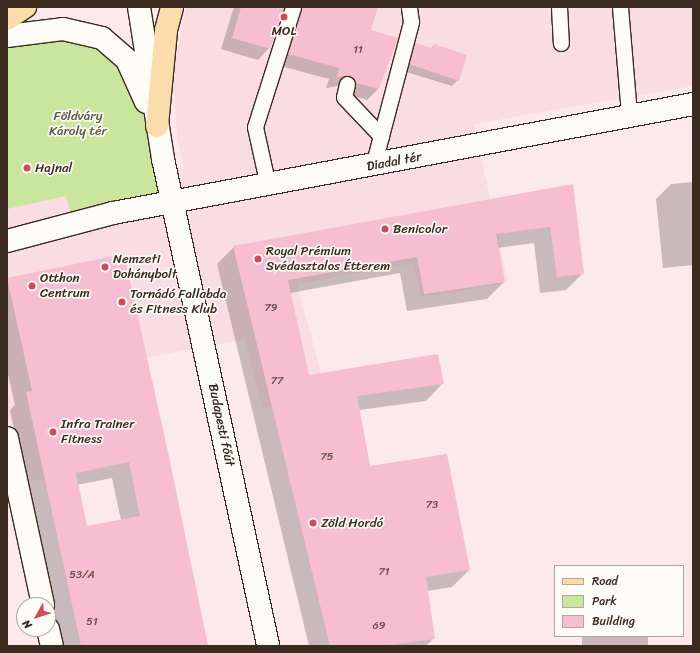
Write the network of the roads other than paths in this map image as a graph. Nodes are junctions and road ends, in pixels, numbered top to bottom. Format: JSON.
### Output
{"nodes":[{"id":1,"x":25,"y":7,"type":"edge"},
{"id":2,"x":139,"y":7,"type":"edge"},
{"id":3,"x":172,"y":7,"type":"edge"},
{"id":4,"x":293,"y":7,"type":"edge"},
{"id":5,"x":409,"y":7,"type":"edge"},
{"id":6,"x":559,"y":7,"type":"edge"},
{"id":7,"x":620,"y":7,"type":"edge"},
{"id":8,"x":7,"y":19,"type":"edge"},
{"id":9,"x":7,"y":36,"type":"edge"},
{"id":10,"x":561,"y":42,"type":"dead end"},
{"id":11,"x":347,"y":84,"type":"dead end"},
{"id":12,"x":693,"y":104,"type":"edge"},
{"id":13,"x":629,"y":115,"type":"junction"},
{"id":14,"x":157,"y":126,"type":"junction"},
{"id":15,"x":381,"y":136,"type":"junction"},
{"id":16,"x":373,"y":166,"type":"junction"},
{"id":17,"x":268,"y":186,"type":"junction"},
{"id":18,"x":173,"y":204,"type":"junction"},
{"id":19,"x":7,"y":241,"type":"edge"},
{"id":20,"x":7,"y":438,"type":"edge"},
{"id":21,"x":11,"y":486,"type":"edge"},
{"id":22,"x":41,"y":597,"type":"edge"},
{"id":23,"x":268,"y":646,"type":"edge"}],
"edges":[{"from":1,"to":8,"type":"main road"},
{"from":2,"to":14,"type":"street"},
{"from":3,"to":14,"type":"main road"},
{"from":4,"to":17,"type":"lane"},
{"from":5,"to":15,"type":"lane"},
{"from":6,"to":10,"type":"lane"},
{"from":7,"to":13,"type":"lane"},
{"from":9,"to":14,"type":"street"},
{"from":11,"to":15,"type":"lane"},
{"from":12,"to":13,"type":"street","name":"Diadal tér"},
{"from":13,"to":16,"type":"street","name":"Diadal tér"},
{"from":14,"to":18,"type":"street"},
{"from":15,"to":16,"type":"lane"},
{"from":16,"to":17,"type":"street","name":"Diadal tér"},
{"from":17,"to":18,"type":"street","name":"Diadal tér"},
{"from":18,"to":19,"type":"street"},
{"from":18,"to":23,"type":"street","name":"Budapesti főút"},
{"from":20,"to":21,"type":"street"},
{"from":21,"to":22,"type":"street"}]}
